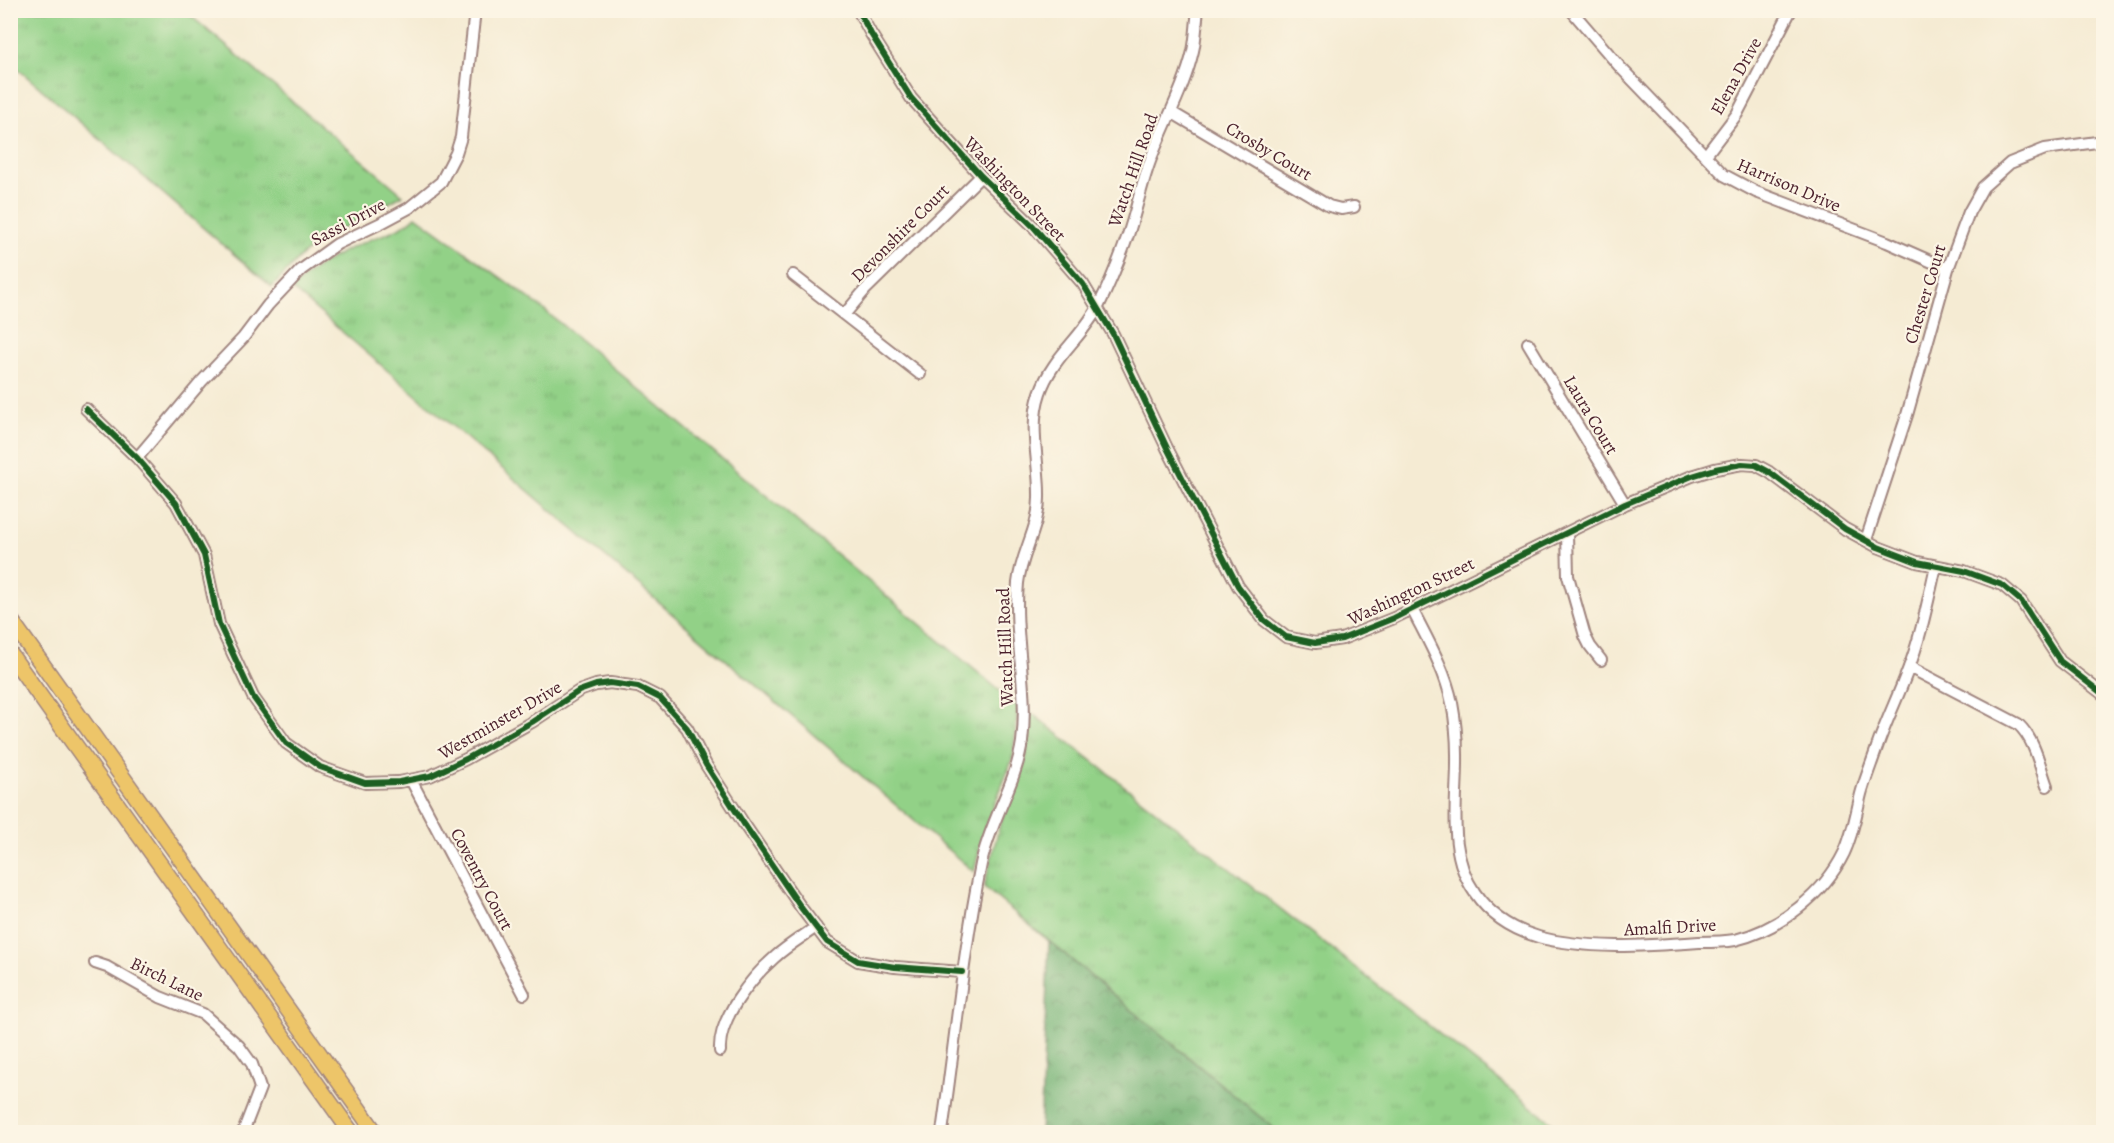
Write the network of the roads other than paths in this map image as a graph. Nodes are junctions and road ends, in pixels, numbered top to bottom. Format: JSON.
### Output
{"nodes":[{"id":1,"x":475,"y":10,"type":"edge"},
{"id":2,"x":858,"y":10,"type":"edge"},
{"id":3,"x":1198,"y":10,"type":"edge"},
{"id":4,"x":1571,"y":10,"type":"edge"},
{"id":5,"x":1791,"y":10,"type":"edge"},
{"id":6,"x":1171,"y":112,"type":"junction"},
{"id":7,"x":2103,"y":141,"type":"edge"},
{"id":8,"x":1706,"y":155,"type":"junction"},
{"id":9,"x":981,"y":176,"type":"junction"},
{"id":10,"x":1354,"y":207,"type":"dead end"},
{"id":11,"x":1948,"y":269,"type":"junction"},
{"id":12,"x":793,"y":276,"type":"dead end"},
{"id":13,"x":1098,"y":308,"type":"junction"},
{"id":14,"x":844,"y":315,"type":"junction"},
{"id":15,"x":1528,"y":343,"type":"dead end"},
{"id":16,"x":920,"y":374,"type":"dead end"},
{"id":17,"x":86,"y":408,"type":"dead end"},
{"id":18,"x":137,"y":458,"type":"junction"},
{"id":19,"x":1625,"y":504,"type":"junction"},
{"id":20,"x":1567,"y":533,"type":"junction"},
{"id":21,"x":1866,"y":540,"type":"junction"},
{"id":22,"x":1936,"y":566,"type":"junction"},
{"id":23,"x":1412,"y":609,"type":"junction"},
{"id":24,"x":10,"y":619,"type":"edge"},
{"id":25,"x":10,"y":654,"type":"edge"},
{"id":26,"x":1601,"y":660,"type":"dead end"},
{"id":27,"x":1909,"y":667,"type":"junction"},
{"id":28,"x":2103,"y":694,"type":"edge"},
{"id":29,"x":411,"y":780,"type":"junction"},
{"id":30,"x":2047,"y":786,"type":"dead end"},
{"id":31,"x":816,"y":927,"type":"junction"},
{"id":32,"x":95,"y":963,"type":"dead end"},
{"id":33,"x":962,"y":972,"type":"junction"},
{"id":34,"x":524,"y":994,"type":"dead end"},
{"id":35,"x":720,"y":1051,"type":"dead end"},
{"id":36,"x":243,"y":1132,"type":"edge"},
{"id":37,"x":351,"y":1132,"type":"edge"},
{"id":38,"x":375,"y":1132,"type":"edge"},
{"id":39,"x":942,"y":1132,"type":"edge"}],
"edges":[{"from":1,"to":18,"type":"street","name":"Sassi Drive"},
{"from":2,"to":9,"type":"street","name":"Washington Street"},
{"from":3,"to":6,"type":"street","name":"Watch Hill Road"},
{"from":4,"to":8,"type":"street","name":"Harrison Drive"},
{"from":5,"to":8,"type":"street","name":"Elena Drive"},
{"from":6,"to":10,"type":"street","name":"Crosby Court"},
{"from":6,"to":13,"type":"street","name":"Watch Hill Road"},
{"from":7,"to":11,"type":"street","name":"Chester Court"},
{"from":8,"to":11,"type":"street","name":"Harrison Drive"},
{"from":9,"to":13,"type":"street","name":"Washington Street"},
{"from":9,"to":14,"type":"street","name":"Devonshire Court"},
{"from":11,"to":21,"type":"street","name":"Chester Court"},
{"from":12,"to":14,"type":"street"},
{"from":13,"to":23,"type":"street","name":"Washington Street"},
{"from":13,"to":33,"type":"street","name":"Watch Hill Road"},
{"from":14,"to":16,"type":"street"},
{"from":15,"to":19,"type":"street","name":"Laura Court"},
{"from":17,"to":18,"type":"street","name":"Westminster Drive"},
{"from":18,"to":29,"type":"street","name":"Westminster Drive"},
{"from":19,"to":20,"type":"street","name":"Washington Street"},
{"from":19,"to":21,"type":"street","name":"Washington Street"},
{"from":20,"to":23,"type":"street","name":"Washington Street"},
{"from":20,"to":26,"type":"street"},
{"from":21,"to":22,"type":"street","name":"Washington Street"},
{"from":22,"to":27,"type":"street","name":"Amalfi Drive"},
{"from":22,"to":28,"type":"street","name":"Washington Street"},
{"from":23,"to":27,"type":"street","name":"Amalfi Drive"},
{"from":24,"to":38,"type":"highway"},
{"from":25,"to":37,"type":"highway"},
{"from":27,"to":30,"type":"street"},
{"from":29,"to":31,"type":"street","name":"Westminster Drive"},
{"from":29,"to":34,"type":"street","name":"Coventry Court"},
{"from":31,"to":33,"type":"street","name":"Westminster Drive"},
{"from":31,"to":35,"type":"street"},
{"from":32,"to":36,"type":"street","name":"Birch Lane"},
{"from":33,"to":39,"type":"street","name":"Watch Hill Road"}]}
